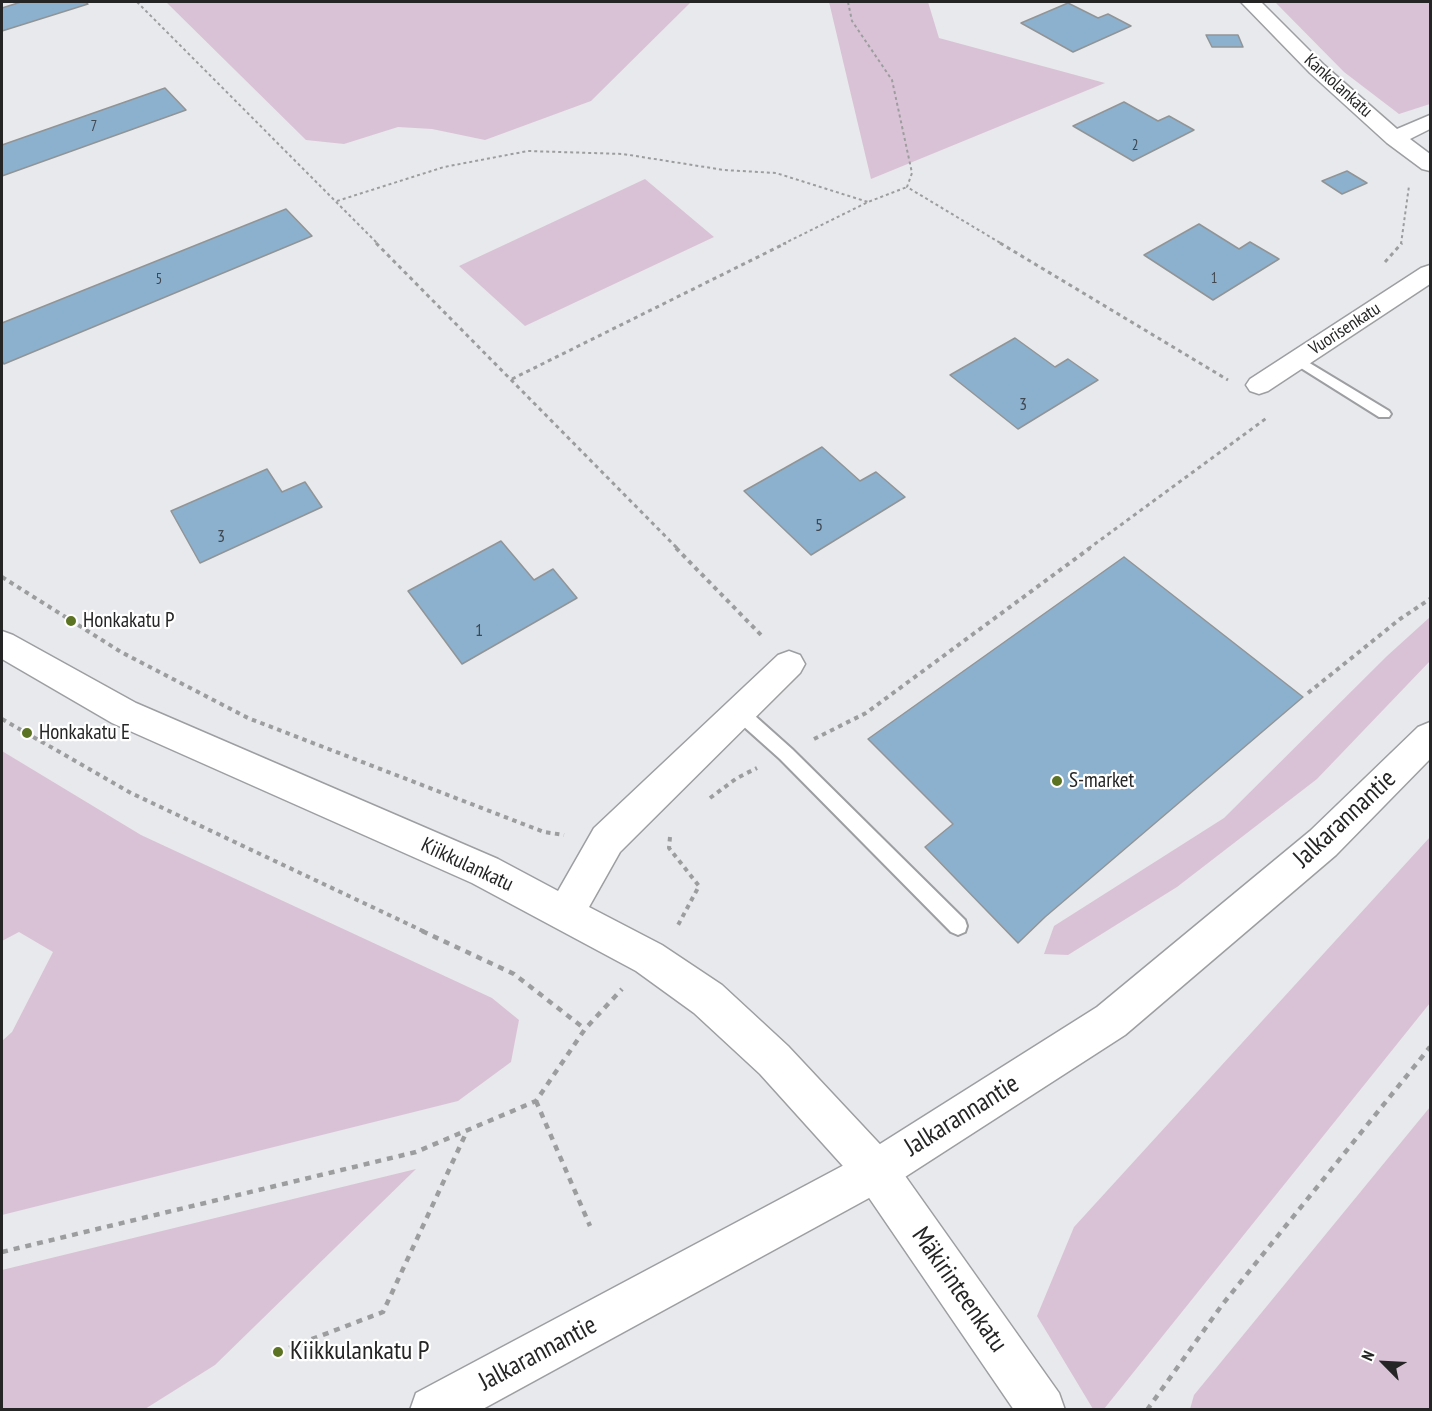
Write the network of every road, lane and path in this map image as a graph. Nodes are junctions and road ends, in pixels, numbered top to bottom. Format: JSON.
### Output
{"nodes":[{"id":1,"x":136,"y":2,"type":"edge"},
{"id":2,"x":848,"y":2,"type":"edge"},
{"id":3,"x":1251,"y":2,"type":"edge"},
{"id":4,"x":1431,"y":121,"type":"edge"},
{"id":5,"x":1395,"y":138,"type":"junction"},
{"id":6,"x":1431,"y":164,"type":"edge"},
{"id":7,"x":1410,"y":178,"type":"dead end"},
{"id":8,"x":907,"y":187,"type":"junction"},
{"id":9,"x":337,"y":201,"type":"junction"},
{"id":10,"x":868,"y":202,"type":"junction"},
{"id":11,"x":1381,"y":266,"type":"dead end"},
{"id":12,"x":1431,"y":273,"type":"edge"},
{"id":13,"x":1298,"y":360,"type":"junction"},
{"id":14,"x":1323,"y":376,"type":"junction"},
{"id":15,"x":512,"y":379,"type":"junction"},
{"id":16,"x":1232,"y":383,"type":"dead end"},
{"id":17,"x":1259,"y":385,"type":"dead end"},
{"id":18,"x":1384,"y":414,"type":"dead end"},
{"id":19,"x":2,"y":577,"type":"edge"},
{"id":20,"x":1431,"y":599,"type":"edge"},
{"id":21,"x":2,"y":644,"type":"edge"},
{"id":22,"x":789,"y":664,"type":"joint"},
{"id":23,"x":1308,"y":693,"type":"dead end"},
{"id":24,"x":739,"y":712,"type":"junction"},
{"id":25,"x":2,"y":719,"type":"edge"},
{"id":26,"x":1431,"y":737,"type":"edge"},
{"id":27,"x":786,"y":753,"type":"junction"},
{"id":28,"x":709,"y":800,"type":"dead end"},
{"id":29,"x":670,"y":828,"type":"dead end"},
{"id":30,"x":607,"y":840,"type":"junction"},
{"id":31,"x":669,"y":848,"type":"junction"},
{"id":32,"x":565,"y":914,"type":"junction"},
{"id":33,"x":958,"y":926,"type":"dead end"},
{"id":34,"x":649,"y":958,"type":"junction"},
{"id":35,"x":585,"y":1029,"type":"junction"},
{"id":36,"x":1431,"y":1047,"type":"edge"},
{"id":37,"x":536,"y":1101,"type":"junction"},
{"id":38,"x":467,"y":1131,"type":"junction"},
{"id":39,"x":876,"y":1171,"type":"junction"},
{"id":40,"x":590,"y":1226,"type":"dead end"},
{"id":41,"x":2,"y":1252,"type":"edge"},
{"id":42,"x":278,"y":1352,"type":"dead end"},
{"id":43,"x":433,"y":1410,"type":"edge"},
{"id":44,"x":1042,"y":1410,"type":"edge"},
{"id":45,"x":1147,"y":1410,"type":"edge"}],
"edges":[{"from":1,"to":9,"type":"path"},
{"from":2,"to":8,"type":"path"},
{"from":3,"to":5,"type":"street","name":"Kankolankatu"},
{"from":4,"to":5,"type":"street"},
{"from":5,"to":6,"type":"street","name":"Kankolankatu"},
{"from":7,"to":11,"type":"path"},
{"from":8,"to":10,"type":"path"},
{"from":8,"to":16,"type":"path"},
{"from":9,"to":10,"type":"path"},
{"from":9,"to":15,"type":"path"},
{"from":10,"to":15,"type":"path"},
{"from":12,"to":13,"type":"street","name":"Vuorisenkatu"},
{"from":13,"to":14,"type":"lane"},
{"from":13,"to":17,"type":"street","name":"Vuorisenkatu"},
{"from":14,"to":18,"type":"lane"},
{"from":14,"to":27,"type":"path"},
{"from":15,"to":22,"type":"path"},
{"from":19,"to":30,"type":"path"},
{"from":20,"to":23,"type":"path"},
{"from":21,"to":32,"type":"street","name":"Kiikkulankatu"},
{"from":22,"to":24,"type":"street"},
{"from":24,"to":27,"type":"lane"},
{"from":24,"to":30,"type":"street"},
{"from":25,"to":35,"type":"path"},
{"from":26,"to":39,"type":"street","name":"Jalkarannantie"},
{"from":27,"to":28,"type":"path"},
{"from":27,"to":33,"type":"lane"},
{"from":29,"to":31,"type":"path"},
{"from":30,"to":31,"type":"path"},
{"from":30,"to":32,"type":"street"},
{"from":31,"to":34,"type":"path"},
{"from":32,"to":34,"type":"street","name":"Kiikkulankatu"},
{"from":34,"to":35,"type":"path"},
{"from":34,"to":39,"type":"street","name":"Kiikkulankatu"},
{"from":35,"to":37,"type":"path"},
{"from":36,"to":45,"type":"path"},
{"from":37,"to":38,"type":"path"},
{"from":37,"to":40,"type":"path"},
{"from":38,"to":41,"type":"path"},
{"from":38,"to":42,"type":"path"},
{"from":39,"to":43,"type":"street","name":"Jalkarannantie"},
{"from":39,"to":44,"type":"street","name":"Mäkirinteenkatu"}]}
